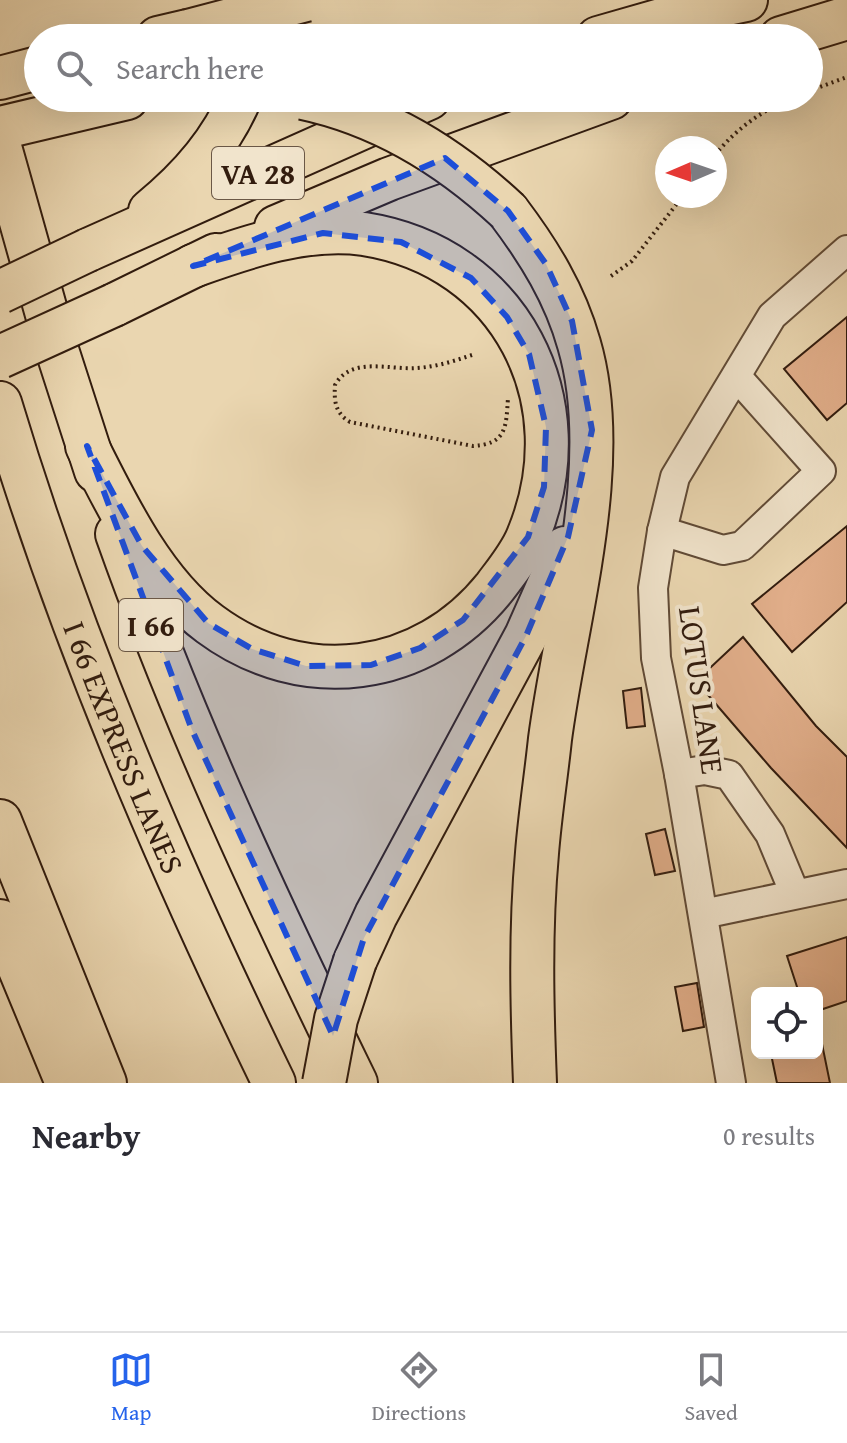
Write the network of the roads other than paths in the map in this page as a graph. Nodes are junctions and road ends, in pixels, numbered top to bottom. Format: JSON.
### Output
{"nodes":[{"id":1,"x":265,"y":0,"type":"edge"},
{"id":2,"x":306,"y":0,"type":"edge"},
{"id":3,"x":746,"y":0,"type":"edge"},
{"id":4,"x":847,"y":18,"type":"edge"},
{"id":5,"x":212,"y":24,"type":"edge"},
{"id":6,"x":262,"y":24,"type":"edge"},
{"id":7,"x":647,"y":24,"type":"edge"},
{"id":8,"x":823,"y":25,"type":"edge"},
{"id":9,"x":66,"y":112,"type":"edge"},
{"id":10,"x":232,"y":112,"type":"edge"},
{"id":11,"x":350,"y":112,"type":"edge"},
{"id":12,"x":398,"y":112,"type":"edge"},
{"id":13,"x":573,"y":112,"type":"edge"},
{"id":14,"x":0,"y":128,"type":"edge"},
{"id":15,"x":0,"y":147,"type":"edge"},
{"id":16,"x":88,"y":250,"type":"junction"},
{"id":17,"x":847,"y":250,"type":"edge"},
{"id":18,"x":193,"y":266,"type":"junction"},
{"id":19,"x":0,"y":292,"type":"edge"},
{"id":20,"x":0,"y":357,"type":"edge"},
{"id":21,"x":737,"y":377,"type":"junction"},
{"id":22,"x":0,"y":403,"type":"edge"},
{"id":23,"x":592,"y":430,"type":"junction"},
{"id":24,"x":87,"y":446,"type":"junction"},
{"id":25,"x":662,"y":531,"type":"junction"},
{"id":26,"x":679,"y":774,"type":"junction"},
{"id":27,"x":0,"y":821,"type":"edge"},
{"id":28,"x":847,"y":884,"type":"edge"},
{"id":29,"x":795,"y":894,"type":"junction"},
{"id":30,"x":185,"y":895,"type":"junction"},
{"id":31,"x":703,"y":914,"type":"junction"},
{"id":32,"x":0,"y":921,"type":"edge"},
{"id":33,"x":67,"y":1083,"type":"edge"},
{"id":34,"x":105,"y":1083,"type":"edge"},
{"id":35,"x":274,"y":1083,"type":"edge"},
{"id":36,"x":294,"y":1083,"type":"edge"},
{"id":37,"x":324,"y":1083,"type":"edge"},
{"id":38,"x":356,"y":1083,"type":"edge"},
{"id":39,"x":535,"y":1083,"type":"edge"},
{"id":40,"x":731,"y":1083,"type":"edge"}],
"edges":[{"from":1,"to":6,"type":"highway"},
{"from":2,"to":5,"type":"highway","bridge":true},
{"from":3,"to":7,"type":"highway"},
{"from":4,"to":8,"type":"highway"},
{"from":9,"to":14,"type":"highway"},
{"from":10,"to":16,"type":"highway"},
{"from":11,"to":23,"type":"highway","bridge":true},
{"from":12,"to":16,"type":"highway","number":"VA 28"},
{"from":13,"to":18,"type":"highway"},
{"from":15,"to":24,"type":"highway","number":"I 66"},
{"from":16,"to":19,"type":"highway","number":"VA 28","bridge":true},
{"from":17,"to":21,"type":"street","name":"LOTUS LANE"},
{"from":18,"to":20,"type":"highway","bridge":true},
{"from":18,"to":24,"type":"highway"},
{"from":21,"to":25,"type":"street","name":"LOTUS LANE"},
{"from":21,"to":25,"type":"street"},
{"from":22,"to":30,"type":"highway","name":"I 66 EXPRESS LANES"},
{"from":23,"to":37,"type":"highway","bridge":true},
{"from":23,"to":39,"type":"highway"},
{"from":24,"to":38,"type":"highway","number":"I 66"},
{"from":25,"to":26,"type":"street","name":"LOTUS LANE"},
{"from":26,"to":29,"type":"street"},
{"from":26,"to":31,"type":"street","name":"LOTUS LANE"},
{"from":27,"to":34,"type":"highway"},
{"from":28,"to":29,"type":"street"},
{"from":29,"to":31,"type":"street"},
{"from":30,"to":35,"type":"highway","name":"I 66 EXPRESS LANES"},
{"from":30,"to":36,"type":"highway"},
{"from":31,"to":40,"type":"street","name":"LOTUS LANE"},
{"from":32,"to":33,"type":"highway"}]}
